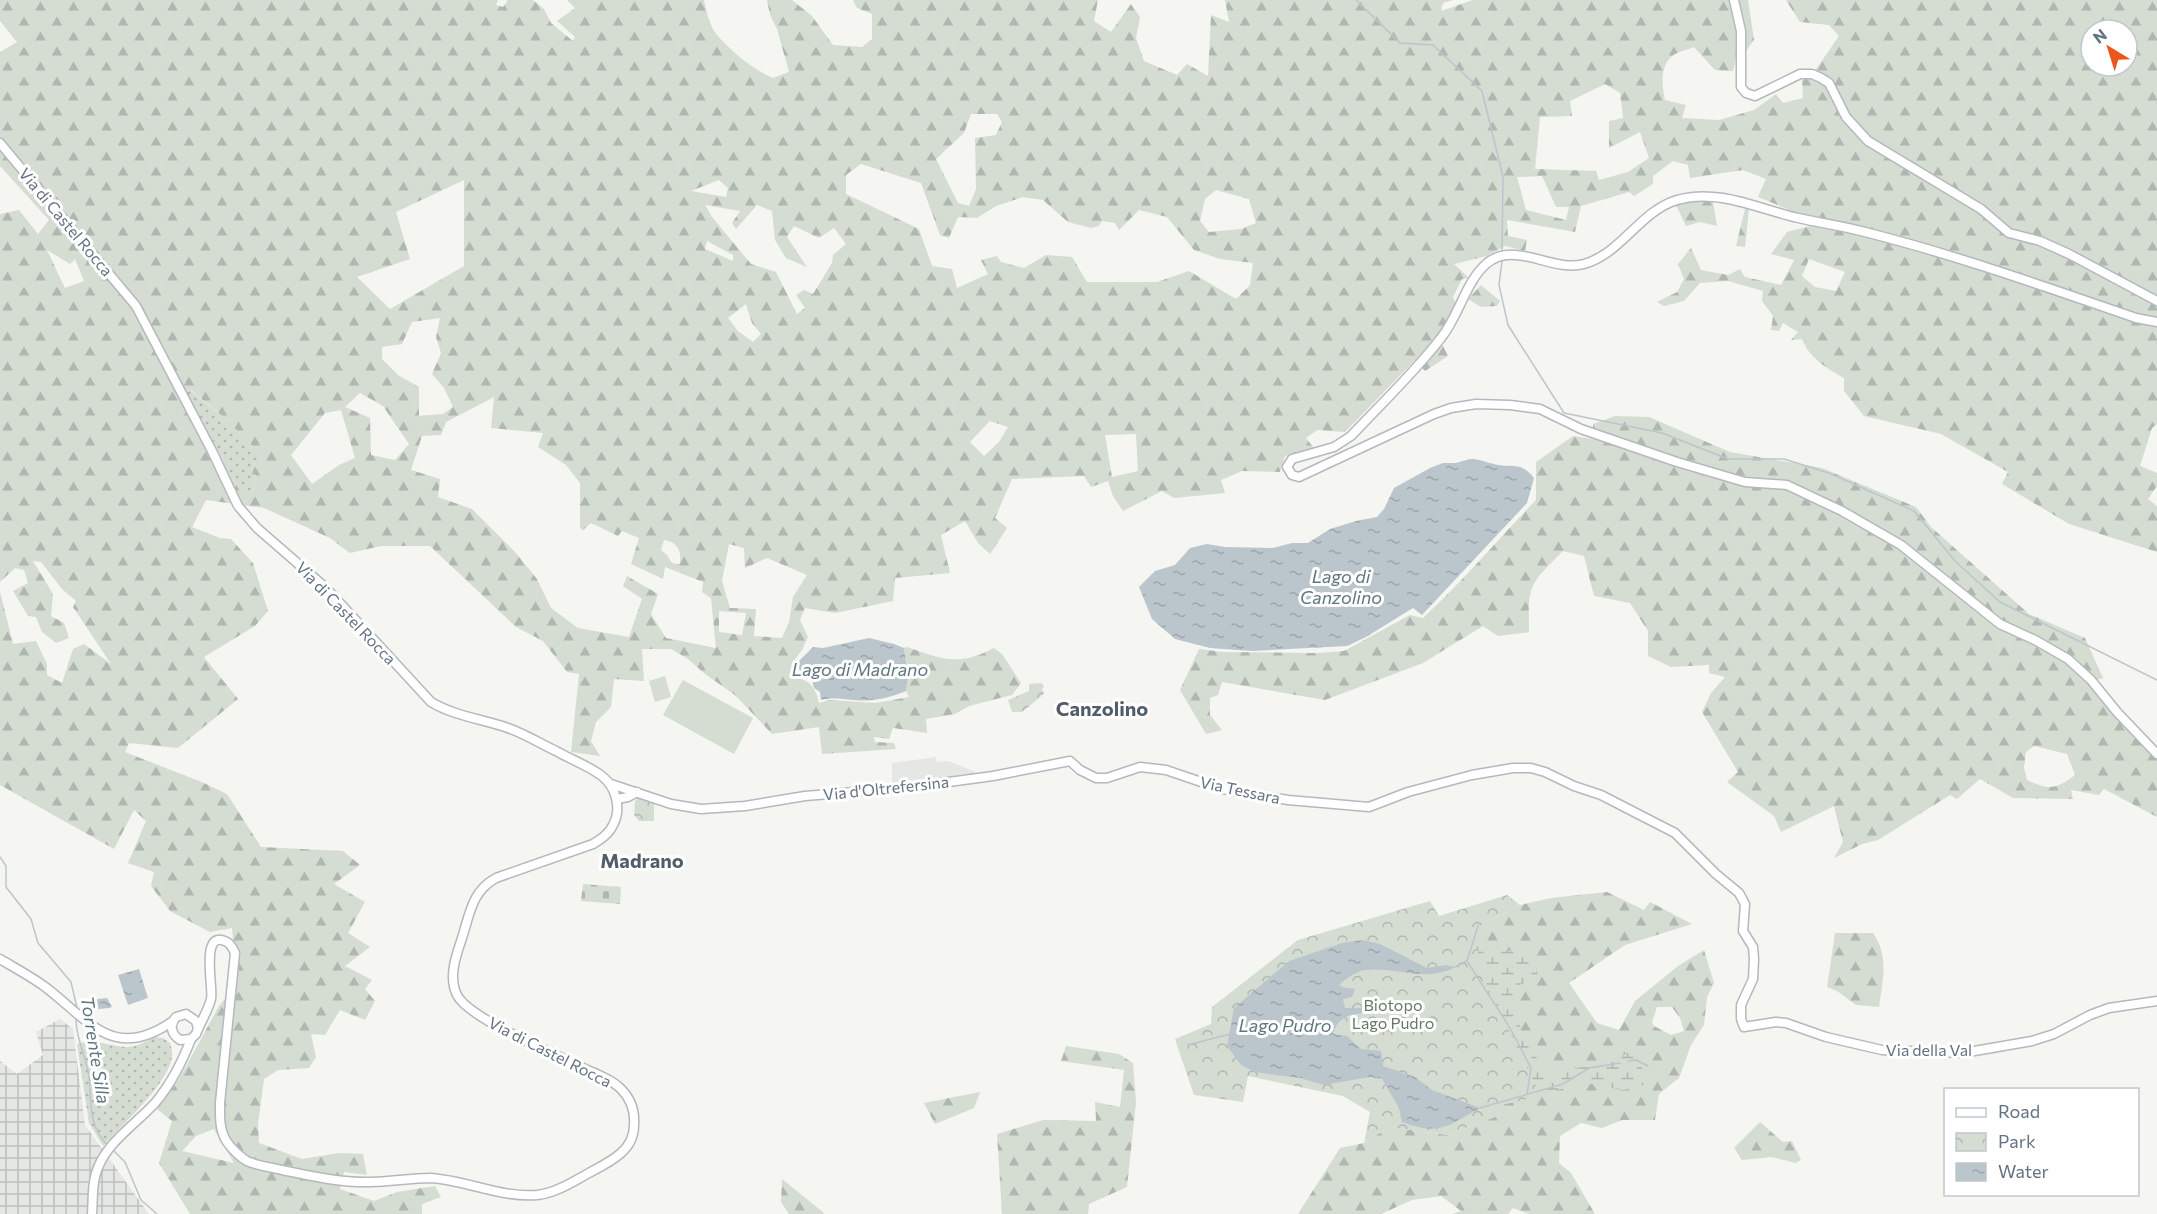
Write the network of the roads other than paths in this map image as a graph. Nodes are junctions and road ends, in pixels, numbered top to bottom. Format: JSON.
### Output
{"nodes":[{"id":1,"x":1734,"y":0,"type":"edge"},
{"id":2,"x":0,"y":143,"type":"edge"},
{"id":3,"x":2157,"y":302,"type":"edge"},
{"id":4,"x":2157,"y":322,"type":"edge"},
{"id":5,"x":2157,"y":754,"type":"edge"},
{"id":6,"x":1080,"y":770,"type":"joint"},
{"id":7,"x":610,"y":784,"type":"junction"},
{"id":8,"x":637,"y":792,"type":"junction"},
{"id":9,"x":617,"y":799,"type":"junction"},
{"id":10,"x":1370,"y":807,"type":"joint"},
{"id":11,"x":0,"y":959,"type":"edge"},
{"id":12,"x":2157,"y":1001,"type":"edge"},
{"id":13,"x":205,"y":1012,"type":"junction"},
{"id":14,"x":193,"y":1017,"type":"junction"},
{"id":15,"x":173,"y":1021,"type":"junction"},
{"id":16,"x":162,"y":1029,"type":"junction"},
{"id":17,"x":198,"y":1029,"type":"junction"},
{"id":18,"x":175,"y":1036,"type":"junction"},
{"id":19,"x":191,"y":1039,"type":"junction"},
{"id":20,"x":181,"y":1059,"type":"junction"},
{"id":21,"x":92,"y":1214,"type":"edge"}],
"edges":[{"from":1,"to":3,"type":"main road"},
{"from":2,"to":7,"type":"main road","name":"Via di Castel Rocca"},
{"from":4,"to":5,"type":"main road"},
{"from":6,"to":8,"type":"main road","name":"Via d'Oltrefersina"},
{"from":6,"to":10,"type":"main road","name":"Via Tessara"},
{"from":7,"to":8,"type":"main road","name":"Via d'Oltrefersina"},
{"from":7,"to":9,"type":"main road","name":"Via di Castel Rocca"},
{"from":8,"to":9,"type":"main road"},
{"from":9,"to":13,"type":"main road","name":"Via di Castel Rocca"},
{"from":10,"to":12,"type":"main road","name":"Via della Val"},
{"from":11,"to":16,"type":"main road"},
{"from":13,"to":14,"type":"main road"},
{"from":13,"to":17,"type":"main road","name":"Via di Castel Rocca"},
{"from":14,"to":15,"type":"main road"},
{"from":14,"to":17,"type":"main road"},
{"from":15,"to":16,"type":"main road"},
{"from":15,"to":18,"type":"main road"},
{"from":16,"to":18,"type":"main road"},
{"from":17,"to":19,"type":"main road"},
{"from":18,"to":19,"type":"main road"},
{"from":18,"to":20,"type":"main road"},
{"from":19,"to":20,"type":"main road"},
{"from":20,"to":21,"type":"main road"}]}
